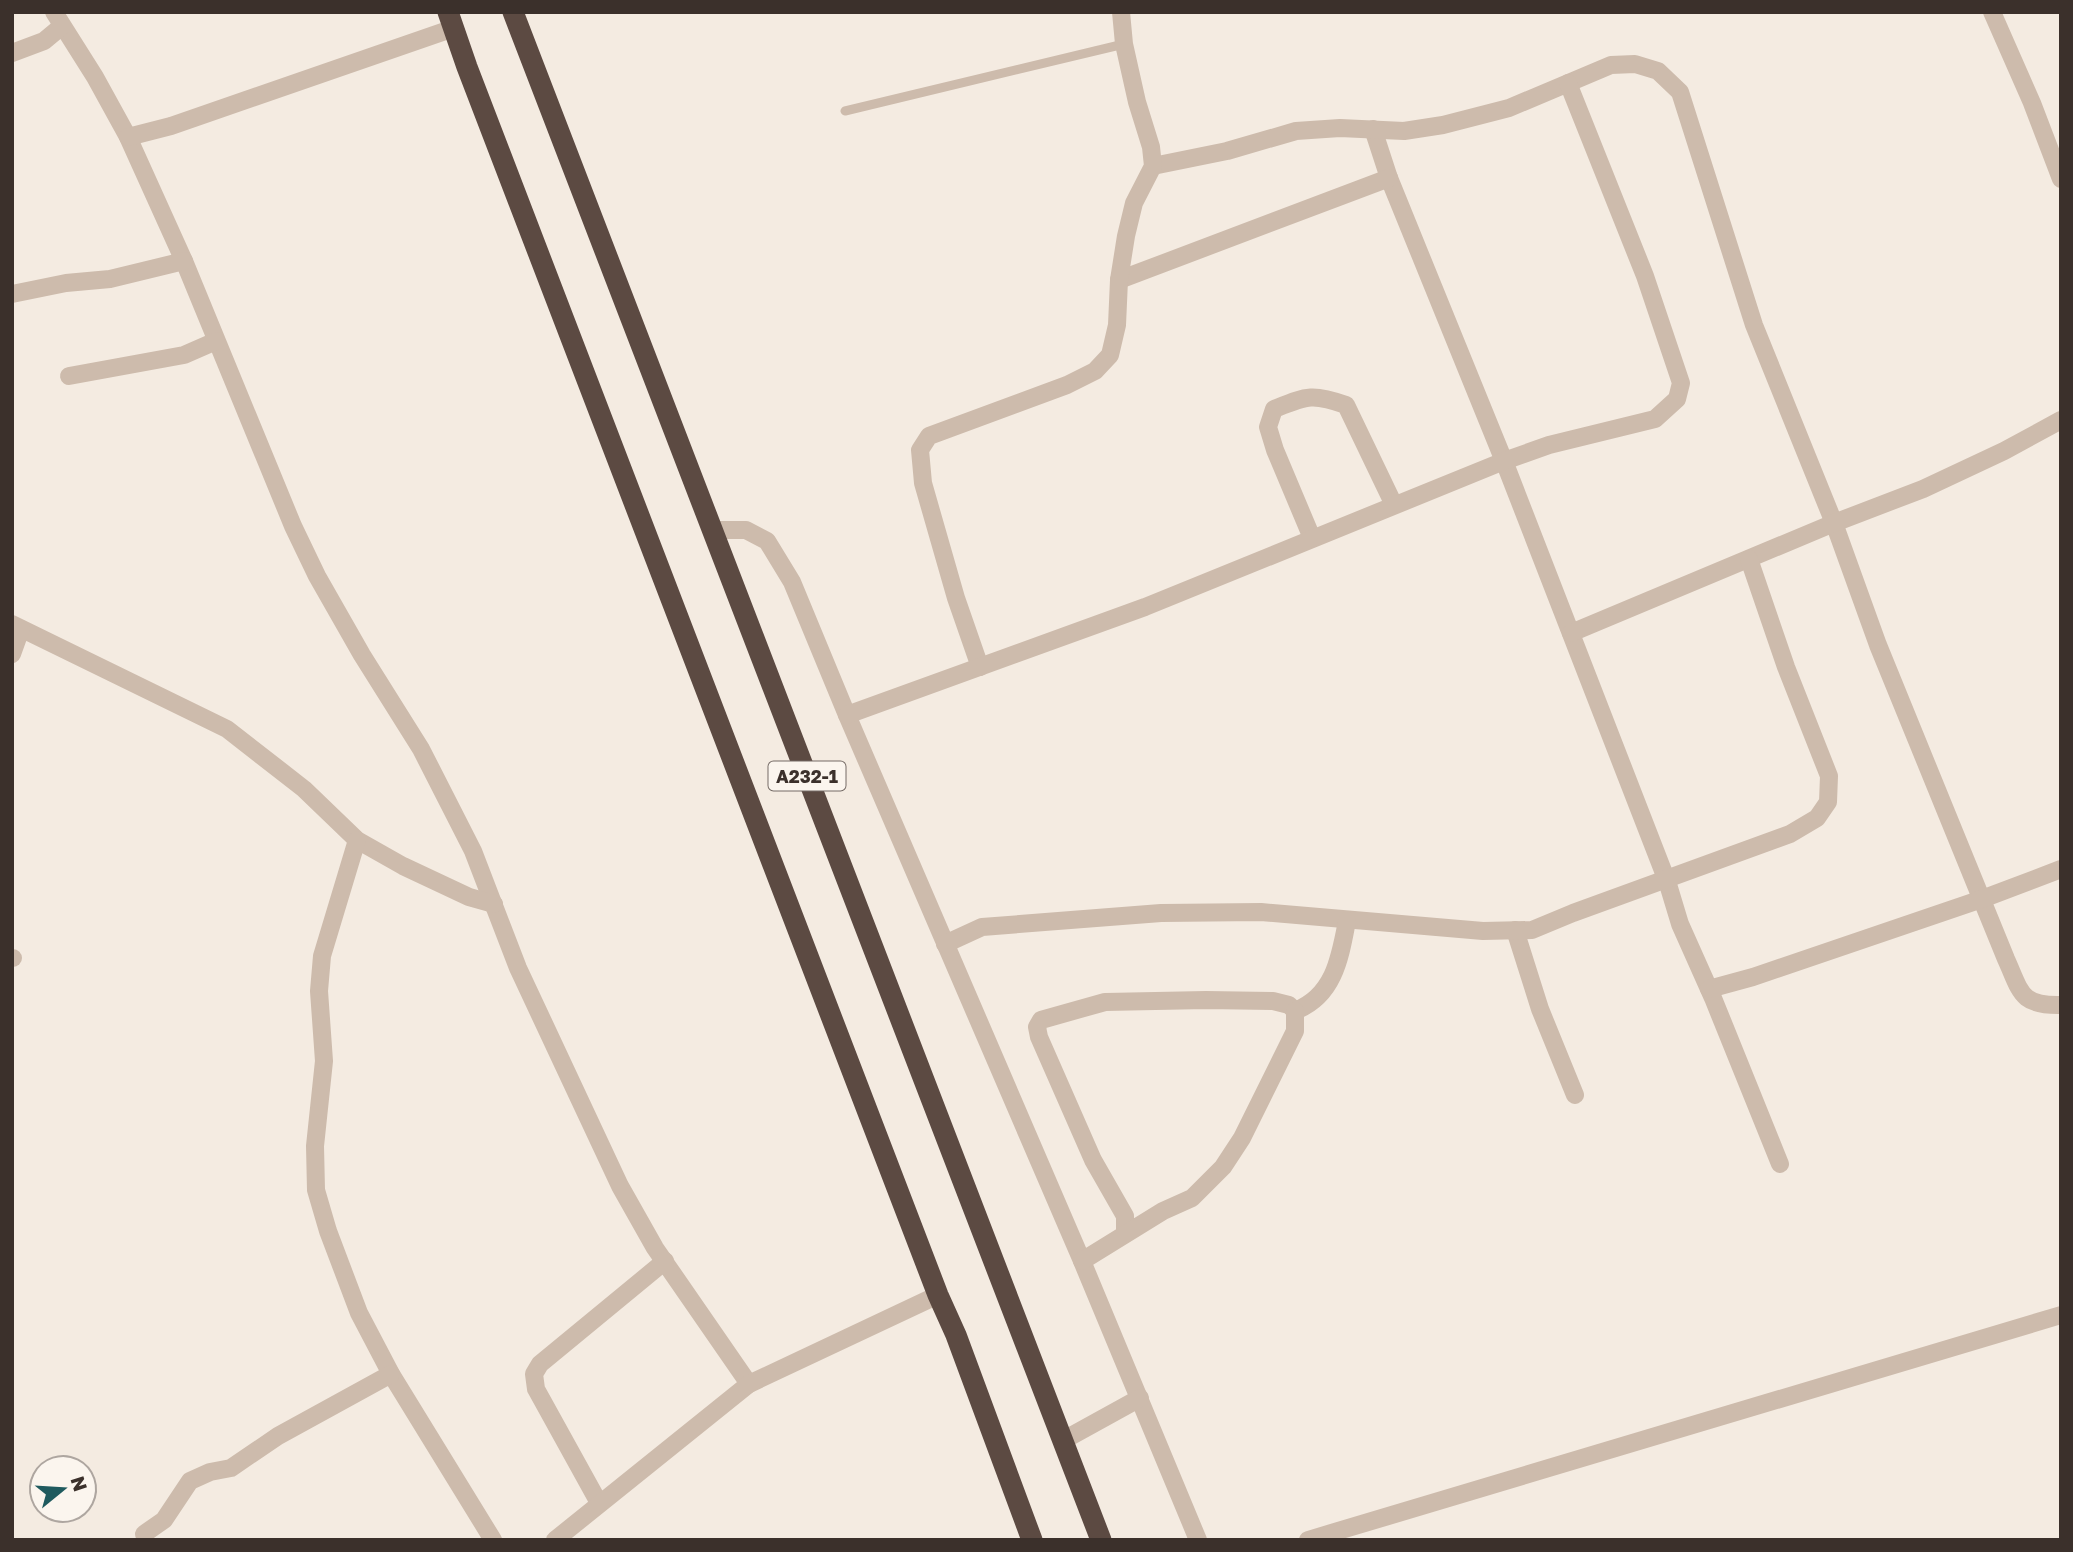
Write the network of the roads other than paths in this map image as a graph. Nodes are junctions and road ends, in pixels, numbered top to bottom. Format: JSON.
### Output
{"nodes":[{"id":1,"x":513,"y":12,"type":"edge"},
{"id":2,"x":1121,"y":12,"type":"edge"},
{"id":3,"x":1992,"y":12,"type":"edge"},
{"id":4,"x":58,"y":19,"type":"edge"},
{"id":5,"x":451,"y":20,"type":"edge"},
{"id":6,"x":1124,"y":44,"type":"junction"},
{"id":7,"x":12,"y":53,"type":"edge"},
{"id":8,"x":1568,"y":83,"type":"junction"},
{"id":9,"x":845,"y":111,"type":"dead end"},
{"id":10,"x":1373,"y":129,"type":"junction"},
{"id":11,"x":128,"y":137,"type":"junction"},
{"id":12,"x":1153,"y":166,"type":"junction"},
{"id":13,"x":1389,"y":178,"type":"junction"},
{"id":14,"x":2061,"y":179,"type":"edge"},
{"id":15,"x":184,"y":261,"type":"junction"},
{"id":16,"x":1119,"y":280,"type":"junction"},
{"id":17,"x":12,"y":295,"type":"edge"},
{"id":18,"x":216,"y":341,"type":"junction"},
{"id":19,"x":69,"y":376,"type":"dead end"},
{"id":20,"x":2061,"y":420,"type":"edge"},
{"id":21,"x":1504,"y":461,"type":"junction"},
{"id":22,"x":1394,"y":505,"type":"junction"},
{"id":23,"x":1834,"y":523,"type":"junction"},
{"id":24,"x":714,"y":530,"type":"junction"},
{"id":25,"x":1312,"y":538,"type":"junction"},
{"id":26,"x":1749,"y":559,"type":"junction"},
{"id":27,"x":17,"y":626,"type":"edge"},
{"id":28,"x":1571,"y":633,"type":"junction"},
{"id":29,"x":12,"y":654,"type":"edge"},
{"id":30,"x":980,"y":667,"type":"junction"},
{"id":31,"x":847,"y":715,"type":"junction"},
{"id":32,"x":356,"y":840,"type":"junction"},
{"id":33,"x":2061,"y":869,"type":"edge"},
{"id":34,"x":1667,"y":881,"type":"junction"},
{"id":35,"x":1982,"y":899,"type":"junction"},
{"id":36,"x":494,"y":904,"type":"junction"},
{"id":37,"x":1346,"y":921,"type":"junction"},
{"id":38,"x":1514,"y":930,"type":"junction"},
{"id":39,"x":945,"y":944,"type":"junction"},
{"id":40,"x":1709,"y":989,"type":"junction"},
{"id":41,"x":2061,"y":1006,"type":"edge"},
{"id":42,"x":1295,"y":1011,"type":"junction"},
{"id":43,"x":1575,"y":1095,"type":"dead end"},
{"id":44,"x":1780,"y":1164,"type":"dead end"},
{"id":45,"x":1125,"y":1233,"type":"junction"},
{"id":46,"x":665,"y":1261,"type":"junction"},
{"id":47,"x":1082,"y":1261,"type":"junction"},
{"id":48,"x":938,"y":1295,"type":"junction"},
{"id":49,"x":2061,"y":1315,"type":"edge"},
{"id":50,"x":391,"y":1374,"type":"junction"},
{"id":51,"x":749,"y":1384,"type":"junction"},
{"id":52,"x":1140,"y":1398,"type":"junction"},
{"id":53,"x":1062,"y":1441,"type":"junction"},
{"id":54,"x":599,"y":1503,"type":"junction"},
{"id":55,"x":144,"y":1534,"type":"dead end"},
{"id":56,"x":493,"y":1540,"type":"edge"},
{"id":57,"x":555,"y":1540,"type":"edge"},
{"id":58,"x":1032,"y":1540,"type":"edge"},
{"id":59,"x":1101,"y":1540,"type":"edge"},
{"id":60,"x":1199,"y":1540,"type":"edge"},
{"id":61,"x":1308,"y":1540,"type":"edge"}],
"edges":[{"from":1,"to":24,"type":"highway","number":"A232-1"},
{"from":2,"to":6,"type":"street"},
{"from":3,"to":14,"type":"street"},
{"from":4,"to":7,"type":"street"},
{"from":4,"to":11,"type":"street"},
{"from":5,"to":11,"type":"street"},
{"from":5,"to":48,"type":"highway","number":"A232-1"},
{"from":6,"to":9,"type":"lane"},
{"from":6,"to":12,"type":"street"},
{"from":8,"to":10,"type":"street"},
{"from":8,"to":21,"type":"street"},
{"from":8,"to":23,"type":"street"},
{"from":10,"to":12,"type":"street"},
{"from":10,"to":13,"type":"street"},
{"from":11,"to":15,"type":"street"},
{"from":12,"to":16,"type":"street"},
{"from":13,"to":16,"type":"street"},
{"from":13,"to":21,"type":"street"},
{"from":15,"to":17,"type":"street"},
{"from":15,"to":18,"type":"street"},
{"from":16,"to":30,"type":"street"},
{"from":18,"to":19,"type":"street"},
{"from":18,"to":36,"type":"street"},
{"from":20,"to":23,"type":"street"},
{"from":21,"to":22,"type":"street"},
{"from":21,"to":28,"type":"street"},
{"from":22,"to":25,"type":"street"},
{"from":22,"to":25,"type":"street"},
{"from":23,"to":26,"type":"street"},
{"from":23,"to":35,"type":"street"},
{"from":24,"to":31,"type":"street"},
{"from":24,"to":53,"type":"highway","number":"A232-1"},
{"from":25,"to":30,"type":"street"},
{"from":26,"to":28,"type":"street"},
{"from":26,"to":34,"type":"street"},
{"from":27,"to":29,"type":"street"},
{"from":27,"to":32,"type":"street"},
{"from":28,"to":34,"type":"street"},
{"from":30,"to":31,"type":"street"},
{"from":31,"to":39,"type":"street"},
{"from":32,"to":36,"type":"street"},
{"from":32,"to":50,"type":"street"},
{"from":33,"to":35,"type":"street"},
{"from":34,"to":38,"type":"street"},
{"from":34,"to":40,"type":"street"},
{"from":35,"to":40,"type":"street"},
{"from":35,"to":41,"type":"street"},
{"from":36,"to":46,"type":"street"},
{"from":37,"to":38,"type":"street"},
{"from":37,"to":39,"type":"street"},
{"from":37,"to":42,"type":"street"},
{"from":38,"to":43,"type":"street"},
{"from":39,"to":47,"type":"street"},
{"from":40,"to":44,"type":"street"},
{"from":42,"to":45,"type":"street"},
{"from":42,"to":45,"type":"street"},
{"from":45,"to":47,"type":"street"},
{"from":46,"to":51,"type":"street"},
{"from":46,"to":54,"type":"street"},
{"from":47,"to":52,"type":"street"},
{"from":48,"to":51,"type":"street"},
{"from":48,"to":58,"type":"highway","number":"A232-1"},
{"from":49,"to":61,"type":"street"},
{"from":50,"to":55,"type":"street"},
{"from":50,"to":56,"type":"street"},
{"from":51,"to":54,"type":"street"},
{"from":52,"to":53,"type":"street"},
{"from":52,"to":60,"type":"street"},
{"from":53,"to":59,"type":"highway","number":"A232-1"},
{"from":54,"to":57,"type":"street"}]}
